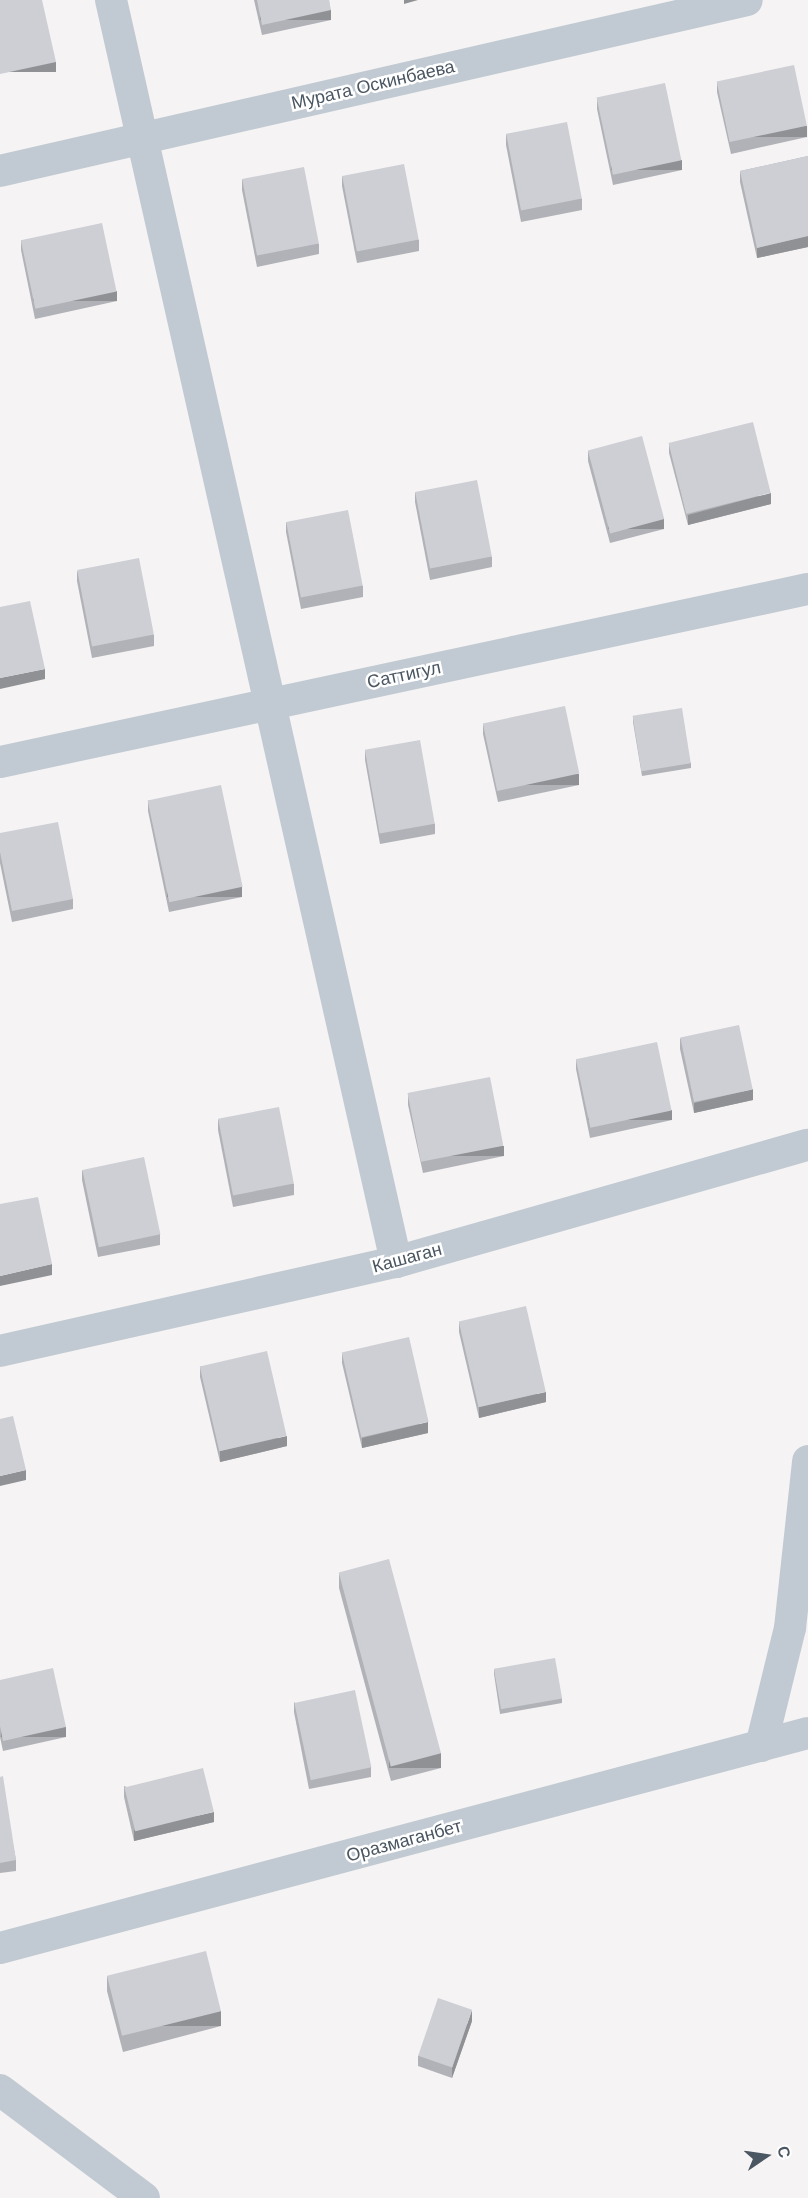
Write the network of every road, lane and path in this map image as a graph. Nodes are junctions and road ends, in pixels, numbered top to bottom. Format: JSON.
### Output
{"nodes":[{"id":1,"x":111,"y":0,"type":"edge"},
{"id":2,"x":747,"y":0,"type":"edge"},
{"id":3,"x":142,"y":138,"type":"junction"},
{"id":4,"x":0,"y":171,"type":"edge"},
{"id":5,"x":808,"y":589,"type":"edge"},
{"id":6,"x":270,"y":704,"type":"junction"},
{"id":7,"x":0,"y":762,"type":"edge"},
{"id":8,"x":808,"y":1145,"type":"edge"},
{"id":9,"x":396,"y":1262,"type":"junction"},
{"id":10,"x":0,"y":1351,"type":"edge"},
{"id":11,"x":808,"y":1461,"type":"edge"},
{"id":12,"x":808,"y":1733,"type":"edge"},
{"id":13,"x":761,"y":1746,"type":"junction"},
{"id":14,"x":0,"y":1948,"type":"edge"},
{"id":15,"x":0,"y":2090,"type":"edge"},
{"id":16,"x":144,"y":2198,"type":"edge"}],
"edges":[{"from":1,"to":3,"type":"street"},
{"from":2,"to":3,"type":"street","name":"Мурата Оскинбаева"},
{"from":3,"to":4,"type":"street","name":"Мурата Оскинбаева"},
{"from":3,"to":6,"type":"street"},
{"from":5,"to":6,"type":"street","name":"Саттигул"},
{"from":6,"to":7,"type":"street","name":"Саттигул"},
{"from":6,"to":9,"type":"street"},
{"from":8,"to":9,"type":"street","name":"Кашаган"},
{"from":9,"to":10,"type":"street","name":"Кашаган"},
{"from":11,"to":13,"type":"street"},
{"from":12,"to":13,"type":"street","name":"Оразмаганбет"},
{"from":13,"to":14,"type":"street","name":"Оразмаганбет"},
{"from":15,"to":16,"type":"street"}]}
